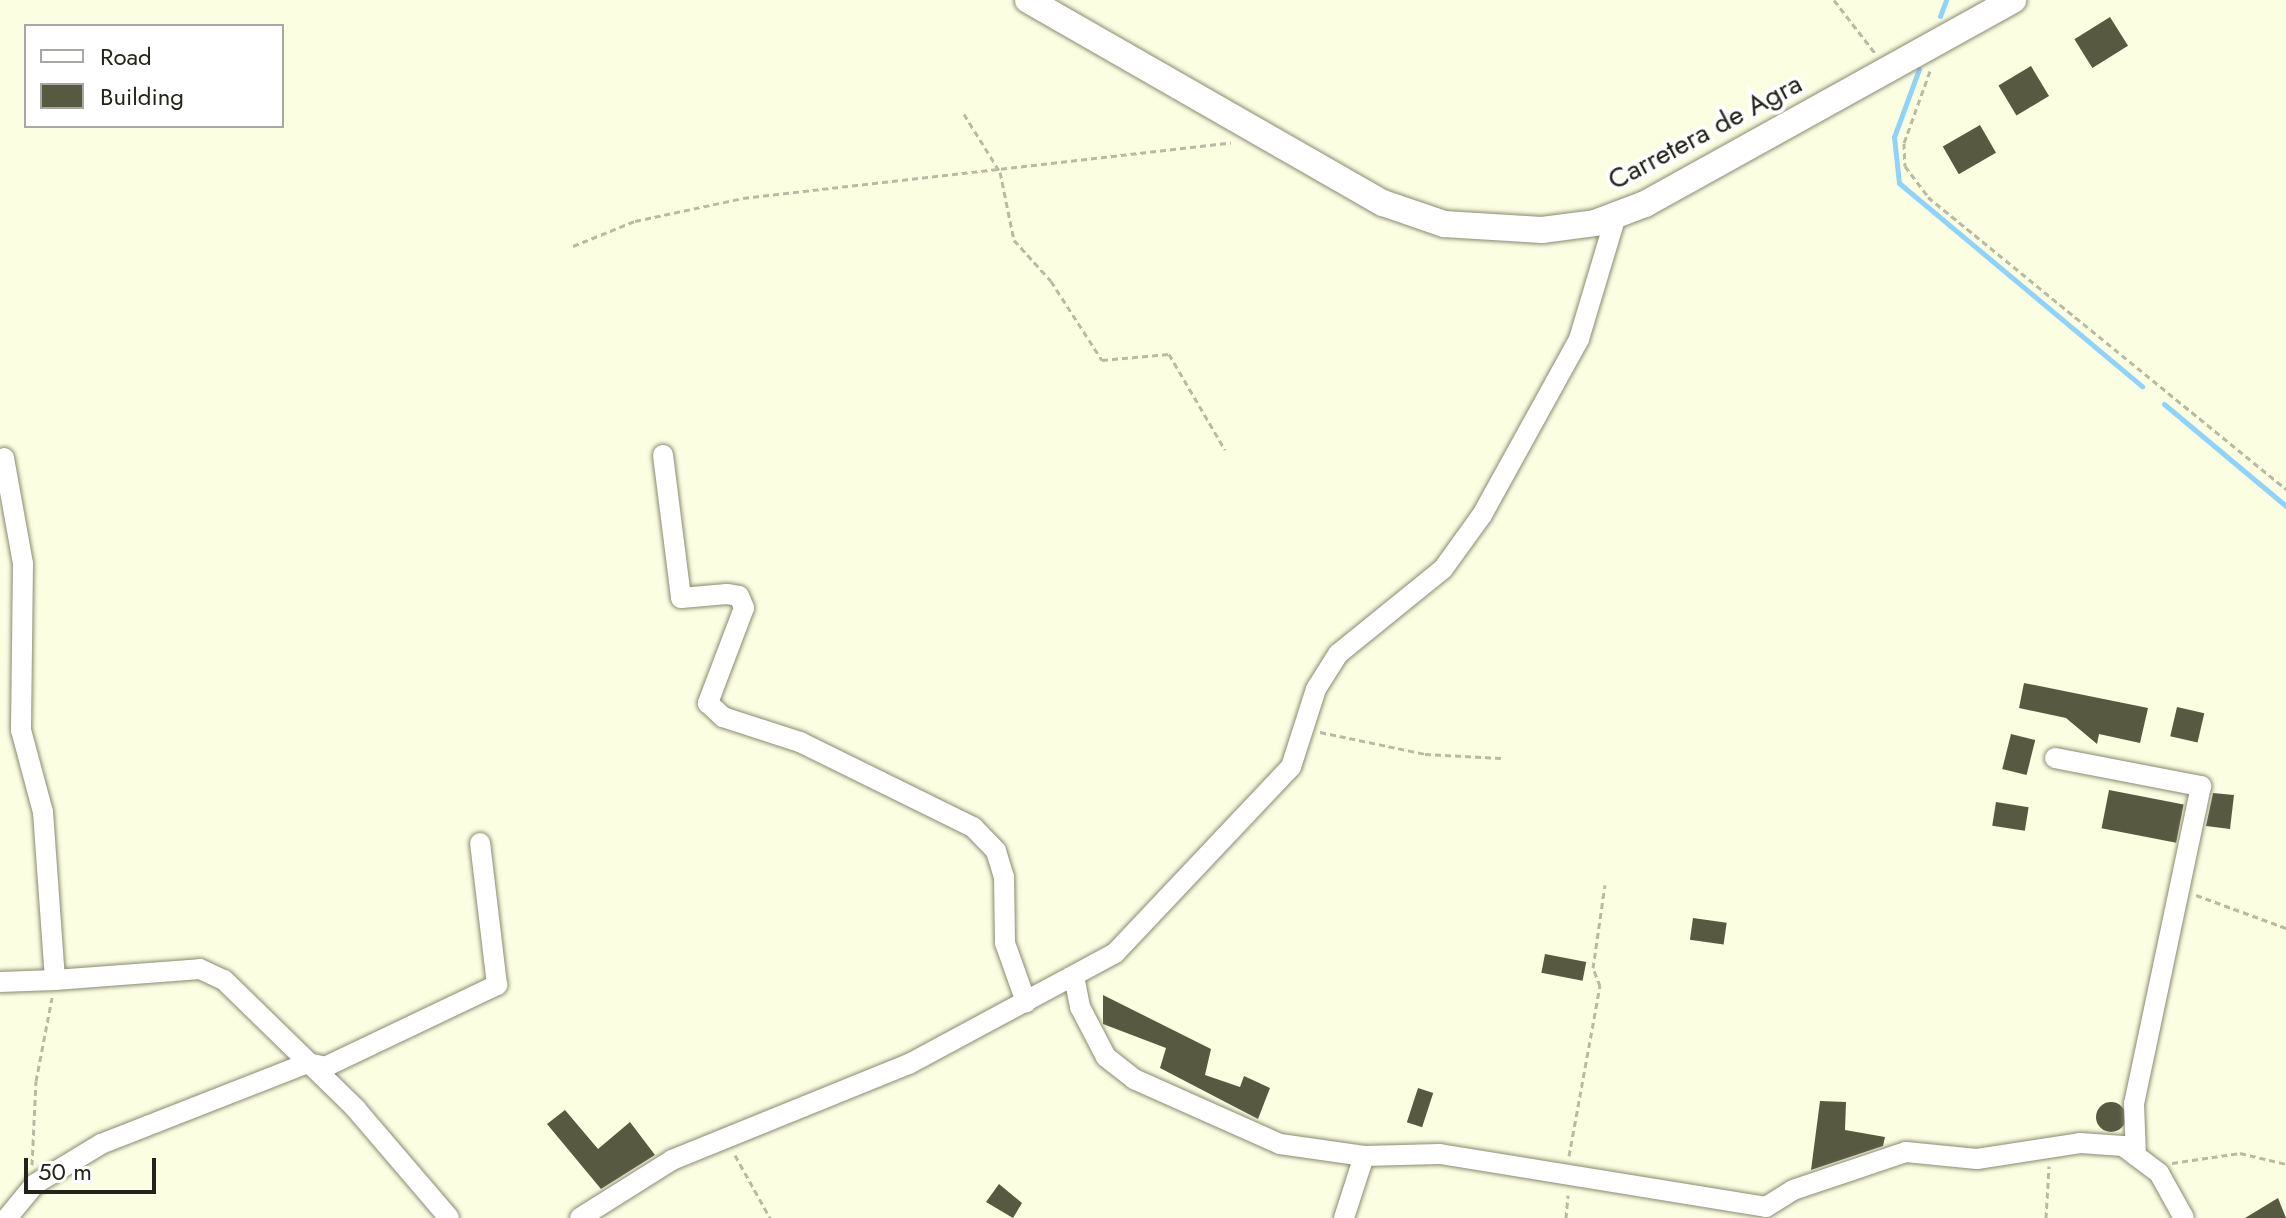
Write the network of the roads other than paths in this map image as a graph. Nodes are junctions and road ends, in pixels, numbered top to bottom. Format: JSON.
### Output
{"nodes":[{"id":1,"x":1028,"y":0,"type":"edge"},
{"id":2,"x":2013,"y":0,"type":"edge"},
{"id":3,"x":1616,"y":216,"type":"junction"},
{"id":4,"x":663,"y":455,"type":"dead end"},
{"id":5,"x":4,"y":458,"type":"dead end"},
{"id":6,"x":2055,"y":758,"type":"dead end"},
{"id":7,"x":480,"y":843,"type":"dead end"},
{"id":8,"x":1074,"y":976,"type":"junction"},
{"id":9,"x":55,"y":980,"type":"junction"},
{"id":10,"x":0,"y":982,"type":"edge"},
{"id":11,"x":1026,"y":1002,"type":"junction"},
{"id":12,"x":308,"y":1063,"type":"junction"},
{"id":13,"x":1364,"y":1156,"type":"junction"},
{"id":14,"x":2142,"y":1160,"type":"junction"},
{"id":15,"x":7,"y":1218,"type":"edge"},
{"id":16,"x":449,"y":1218,"type":"edge"},
{"id":17,"x":580,"y":1218,"type":"edge"},
{"id":18,"x":1344,"y":1218,"type":"edge"},
{"id":19,"x":2184,"y":1218,"type":"edge"}],
"edges":[{"from":1,"to":3,"type":"street","name":"Carretera de Agra"},
{"from":2,"to":3,"type":"street","name":"Carretera de Agra"},
{"from":3,"to":8,"type":"street"},
{"from":4,"to":11,"type":"street"},
{"from":5,"to":9,"type":"street"},
{"from":6,"to":14,"type":"street"},
{"from":7,"to":12,"type":"street"},
{"from":8,"to":11,"type":"street"},
{"from":8,"to":13,"type":"street"},
{"from":9,"to":10,"type":"street"},
{"from":9,"to":12,"type":"street"},
{"from":11,"to":17,"type":"street"},
{"from":12,"to":15,"type":"street"},
{"from":12,"to":16,"type":"street"},
{"from":13,"to":14,"type":"street"},
{"from":13,"to":18,"type":"street"},
{"from":14,"to":19,"type":"street"}]}
